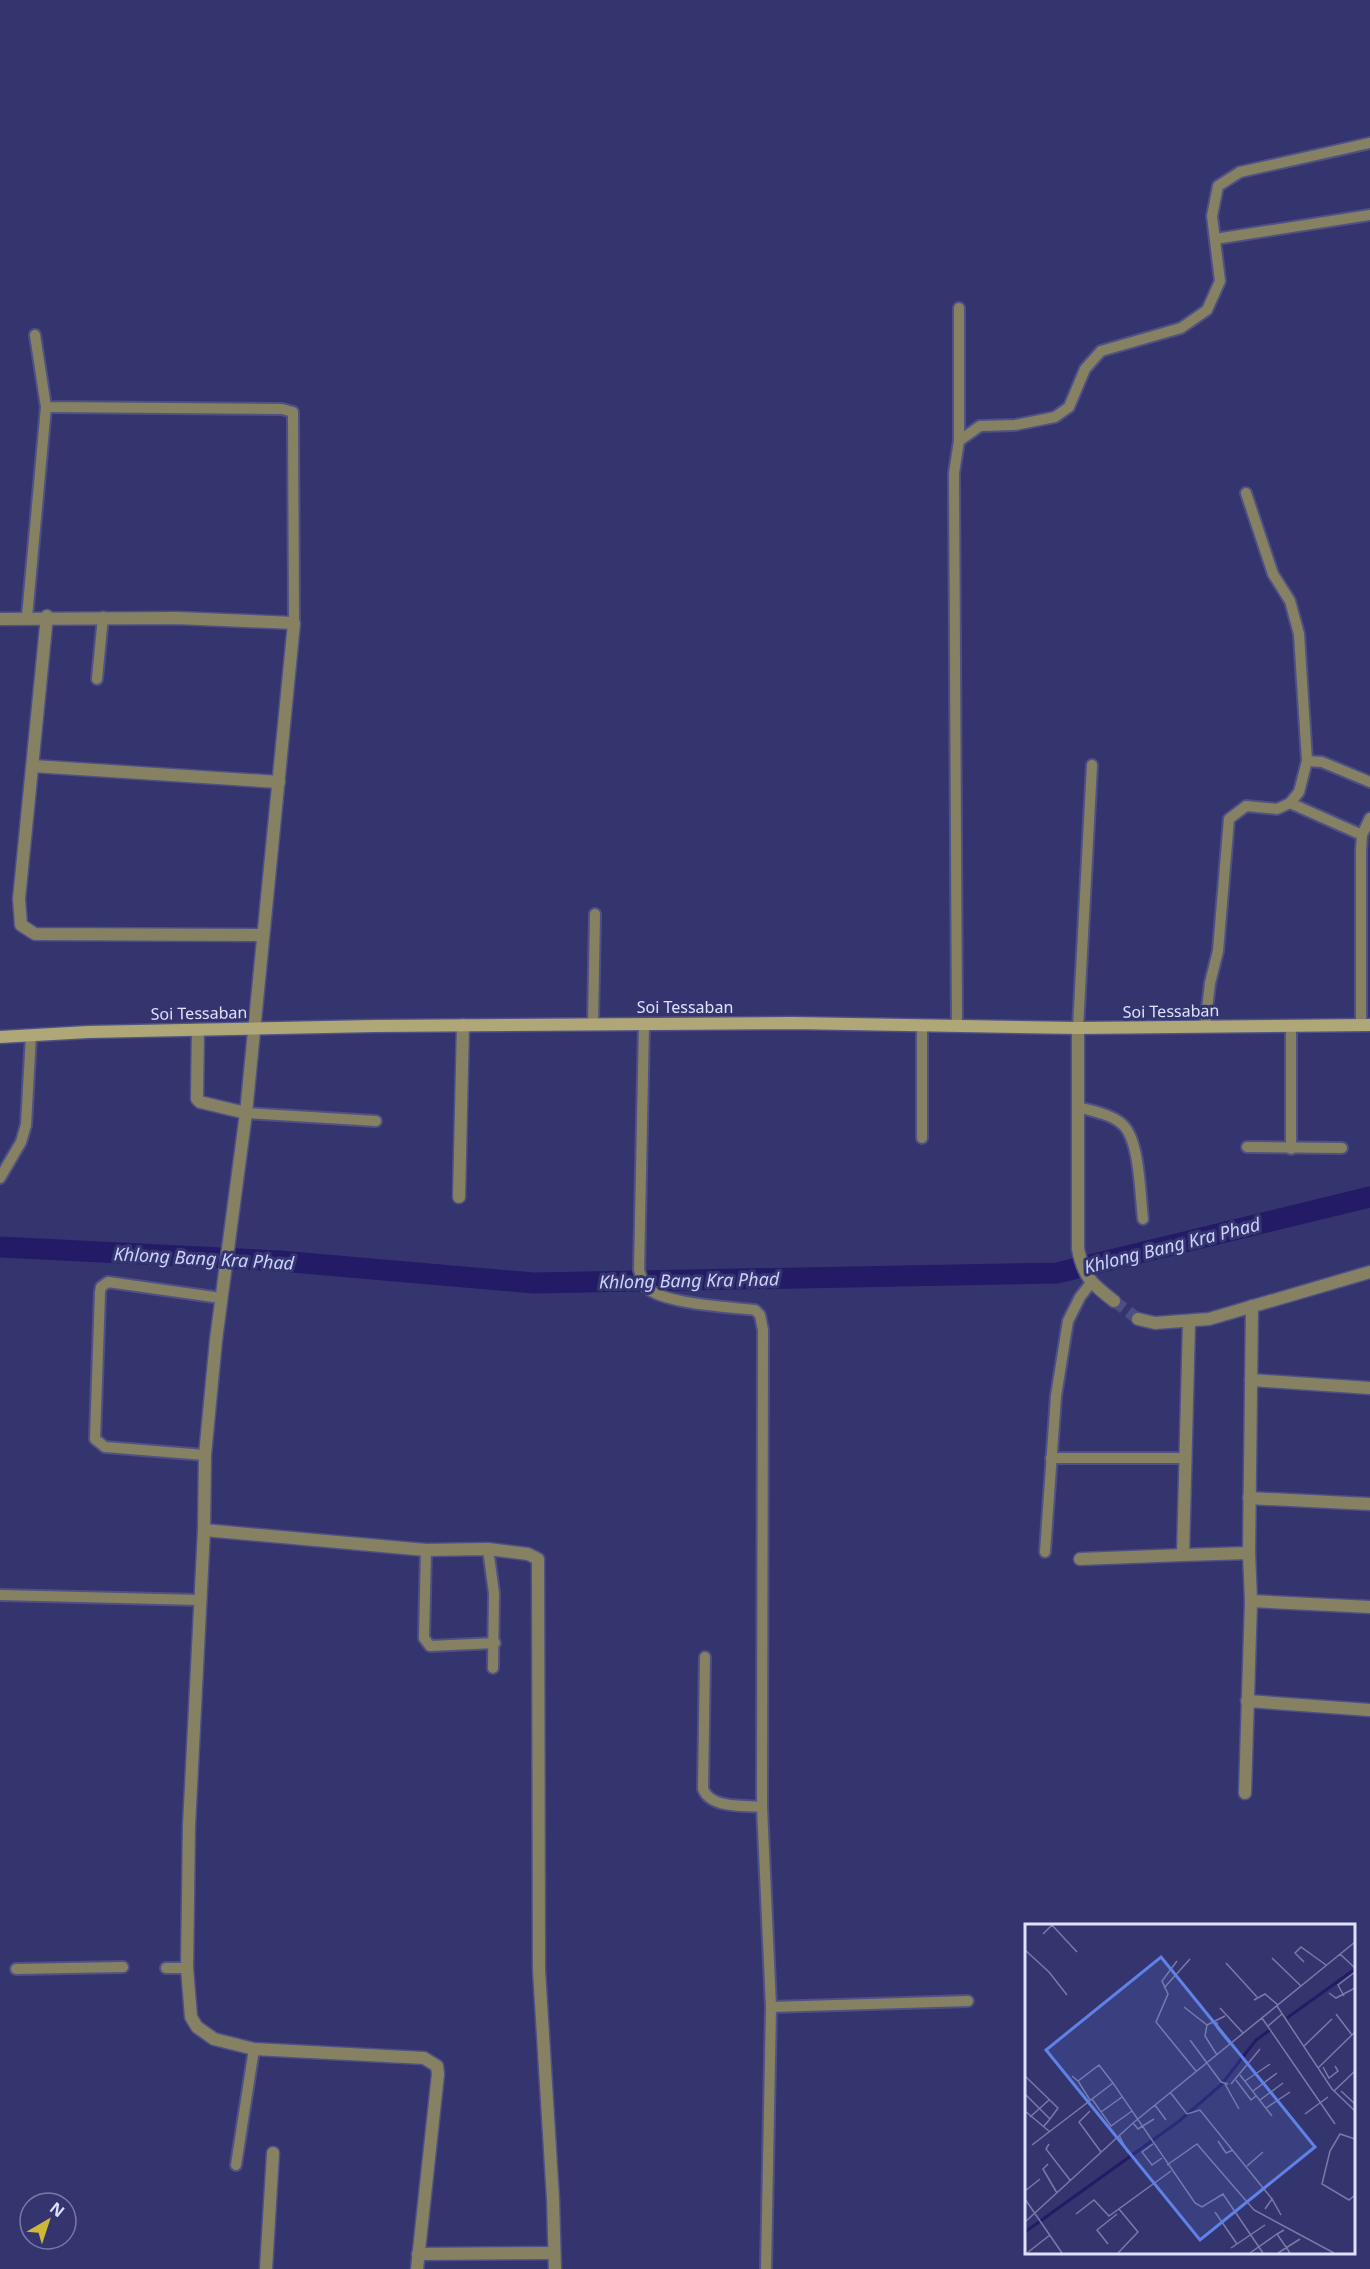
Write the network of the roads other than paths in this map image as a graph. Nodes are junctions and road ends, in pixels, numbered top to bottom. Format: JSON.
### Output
{"nodes":[{"id":1,"x":1370,"y":143,"type":"edge"},
{"id":2,"x":1370,"y":215,"type":"edge"},
{"id":3,"x":1215,"y":239,"type":"junction"},
{"id":4,"x":959,"y":308,"type":"dead end"},
{"id":5,"x":35,"y":335,"type":"dead end"},
{"id":6,"x":46,"y":407,"type":"junction"},
{"id":7,"x":959,"y":441,"type":"junction"},
{"id":8,"x":1246,"y":493,"type":"dead end"},
{"id":9,"x":47,"y":616,"type":"junction"},
{"id":10,"x":27,"y":617,"type":"junction"},
{"id":11,"x":103,"y":617,"type":"junction"},
{"id":12,"x":0,"y":619,"type":"edge"},
{"id":13,"x":294,"y":623,"type":"junction"},
{"id":14,"x":97,"y":679,"type":"dead end"},
{"id":15,"x":1307,"y":761,"type":"junction"},
{"id":16,"x":1092,"y":765,"type":"dead end"},
{"id":17,"x":33,"y":766,"type":"junction"},
{"id":18,"x":279,"y":782,"type":"junction"},
{"id":19,"x":1370,"y":783,"type":"edge"},
{"id":20,"x":1290,"y":804,"type":"junction"},
{"id":21,"x":1370,"y":819,"type":"edge"},
{"id":22,"x":1362,"y":835,"type":"junction"},
{"id":23,"x":595,"y":914,"type":"dead end"},
{"id":24,"x":263,"y":935,"type":"junction"},
{"id":25,"x":593,"y":1024,"type":"junction"},
{"id":26,"x":644,"y":1024,"type":"junction"},
{"id":27,"x":463,"y":1025,"type":"junction"},
{"id":28,"x":1366,"y":1025,"type":"edge"},
{"id":29,"x":922,"y":1026,"type":"junction"},
{"id":30,"x":957,"y":1026,"type":"junction"},
{"id":31,"x":1291,"y":1026,"type":"junction"},
{"id":32,"x":1205,"y":1027,"type":"junction"},
{"id":33,"x":1078,"y":1028,"type":"junction"},
{"id":34,"x":254,"y":1029,"type":"junction"},
{"id":35,"x":198,"y":1030,"type":"junction"},
{"id":36,"x":31,"y":1035,"type":"junction"},
{"id":37,"x":0,"y":1037,"type":"edge"},
{"id":38,"x":1078,"y":1107,"type":"junction"},
{"id":39,"x":246,"y":1113,"type":"junction"},
{"id":40,"x":376,"y":1121,"type":"dead end"},
{"id":41,"x":922,"y":1138,"type":"dead end"},
{"id":42,"x":1247,"y":1147,"type":"dead end"},
{"id":43,"x":1342,"y":1148,"type":"dead end"},
{"id":44,"x":1291,"y":1149,"type":"junction"},
{"id":45,"x":0,"y":1178,"type":"edge"},
{"id":46,"x":459,"y":1197,"type":"dead end"},
{"id":47,"x":1143,"y":1219,"type":"dead end"},
{"id":48,"x":1370,"y":1272,"type":"edge"},
{"id":49,"x":1091,"y":1283,"type":"junction"},
{"id":50,"x":221,"y":1298,"type":"junction"},
{"id":51,"x":1114,"y":1302,"type":"tunnel mouth"},
{"id":52,"x":1252,"y":1306,"type":"junction"},
{"id":53,"x":1138,"y":1319,"type":"tunnel mouth"},
{"id":54,"x":1189,"y":1322,"type":"junction"},
{"id":55,"x":1251,"y":1380,"type":"junction"},
{"id":56,"x":1370,"y":1388,"type":"edge"},
{"id":57,"x":205,"y":1455,"type":"junction"},
{"id":58,"x":1051,"y":1458,"type":"junction"},
{"id":59,"x":1185,"y":1458,"type":"junction"},
{"id":60,"x":1250,"y":1498,"type":"junction"},
{"id":61,"x":1370,"y":1504,"type":"edge"},
{"id":62,"x":204,"y":1530,"type":"junction"},
{"id":63,"x":488,"y":1549,"type":"junction"},
{"id":64,"x":426,"y":1550,"type":"junction"},
{"id":65,"x":1045,"y":1552,"type":"dead end"},
{"id":66,"x":1249,"y":1553,"type":"junction"},
{"id":67,"x":1184,"y":1555,"type":"junction"},
{"id":68,"x":1080,"y":1559,"type":"dead end"},
{"id":69,"x":0,"y":1595,"type":"edge"},
{"id":70,"x":200,"y":1600,"type":"junction"},
{"id":71,"x":1251,"y":1601,"type":"junction"},
{"id":72,"x":1370,"y":1607,"type":"edge"},
{"id":73,"x":495,"y":1643,"type":"junction"},
{"id":74,"x":705,"y":1657,"type":"dead end"},
{"id":75,"x":493,"y":1668,"type":"dead end"},
{"id":76,"x":1246,"y":1701,"type":"junction"},
{"id":77,"x":1370,"y":1710,"type":"edge"},
{"id":78,"x":1245,"y":1792,"type":"dead end"},
{"id":79,"x":762,"y":1807,"type":"junction"},
{"id":80,"x":123,"y":1967,"type":"dead end"},
{"id":81,"x":165,"y":1968,"type":"dead end"},
{"id":82,"x":187,"y":1968,"type":"junction"},
{"id":83,"x":16,"y":1969,"type":"dead end"},
{"id":84,"x":968,"y":2001,"type":"dead end"},
{"id":85,"x":771,"y":2007,"type":"junction"},
{"id":86,"x":254,"y":2049,"type":"junction"},
{"id":87,"x":273,"y":2153,"type":"dead end"},
{"id":88,"x":236,"y":2165,"type":"dead end"},
{"id":89,"x":553,"y":2253,"type":"junction"},
{"id":90,"x":418,"y":2254,"type":"junction"},
{"id":91,"x":266,"y":2269,"type":"edge"},
{"id":92,"x":417,"y":2269,"type":"edge"},
{"id":93,"x":555,"y":2269,"type":"edge"},
{"id":94,"x":766,"y":2269,"type":"edge"}],
"edges":[{"from":1,"to":3,"type":"lane"},
{"from":2,"to":3,"type":"lane"},
{"from":3,"to":7,"type":"lane"},
{"from":4,"to":7,"type":"lane"},
{"from":5,"to":6,"type":"lane"},
{"from":6,"to":10,"type":"lane"},
{"from":6,"to":13,"type":"lane"},
{"from":7,"to":30,"type":"lane"},
{"from":8,"to":15,"type":"lane"},
{"from":9,"to":10,"type":"street"},
{"from":9,"to":11,"type":"street"},
{"from":9,"to":17,"type":"street"},
{"from":10,"to":12,"type":"street"},
{"from":11,"to":13,"type":"street"},
{"from":11,"to":14,"type":"lane"},
{"from":13,"to":18,"type":"street"},
{"from":15,"to":19,"type":"lane"},
{"from":15,"to":20,"type":"lane"},
{"from":16,"to":33,"type":"lane"},
{"from":17,"to":18,"type":"street"},
{"from":17,"to":24,"type":"street"},
{"from":18,"to":24,"type":"street"},
{"from":20,"to":22,"type":"lane"},
{"from":20,"to":32,"type":"lane"},
{"from":21,"to":22,"type":"lane"},
{"from":22,"to":28,"type":"lane"},
{"from":23,"to":25,"type":"lane"},
{"from":24,"to":34,"type":"street"},
{"from":25,"to":26,"type":"street","name":"Soi Tessaban"},
{"from":25,"to":27,"type":"street","name":"Soi Tessaban"},
{"from":26,"to":29,"type":"street","name":"Soi Tessaban"},
{"from":26,"to":79,"type":"lane"},
{"from":27,"to":34,"type":"street","name":"Soi Tessaban"},
{"from":27,"to":46,"type":"street"},
{"from":28,"to":31,"type":"street","name":"Soi Tessaban"},
{"from":29,"to":30,"type":"street","name":"Soi Tessaban"},
{"from":29,"to":41,"type":"lane"},
{"from":30,"to":33,"type":"street","name":"Soi Tessaban"},
{"from":31,"to":32,"type":"street","name":"Soi Tessaban"},
{"from":31,"to":44,"type":"lane"},
{"from":32,"to":33,"type":"street","name":"Soi Tessaban"},
{"from":33,"to":38,"type":"street"},
{"from":34,"to":35,"type":"street","name":"Soi Tessaban"},
{"from":34,"to":39,"type":"street"},
{"from":35,"to":36,"type":"street","name":"Soi Tessaban"},
{"from":35,"to":39,"type":"street"},
{"from":36,"to":37,"type":"street","name":"Soi Tessaban"},
{"from":36,"to":45,"type":"lane"},
{"from":38,"to":47,"type":"lane"},
{"from":38,"to":49,"type":"street"},
{"from":39,"to":40,"type":"lane"},
{"from":39,"to":50,"type":"street"},
{"from":42,"to":44,"type":"lane"},
{"from":43,"to":44,"type":"lane"},
{"from":48,"to":52,"type":"street"},
{"from":49,"to":51,"type":"street"},
{"from":49,"to":58,"type":"lane"},
{"from":50,"to":57,"type":"street"},
{"from":50,"to":57,"type":"lane"},
{"from":52,"to":54,"type":"street"},
{"from":52,"to":55,"type":"street"},
{"from":53,"to":54,"type":"street"},
{"from":54,"to":59,"type":"street"},
{"from":55,"to":56,"type":"street"},
{"from":55,"to":60,"type":"street"},
{"from":57,"to":62,"type":"street"},
{"from":58,"to":59,"type":"lane"},
{"from":58,"to":65,"type":"lane"},
{"from":59,"to":67,"type":"street"},
{"from":60,"to":61,"type":"street"},
{"from":60,"to":66,"type":"street"},
{"from":62,"to":64,"type":"street"},
{"from":62,"to":70,"type":"street"},
{"from":63,"to":64,"type":"street"},
{"from":63,"to":73,"type":"lane"},
{"from":63,"to":89,"type":"street"},
{"from":64,"to":73,"type":"lane"},
{"from":66,"to":67,"type":"street"},
{"from":66,"to":71,"type":"street"},
{"from":67,"to":68,"type":"street"},
{"from":69,"to":70,"type":"lane"},
{"from":70,"to":82,"type":"street"},
{"from":71,"to":72,"type":"street"},
{"from":71,"to":76,"type":"street"},
{"from":73,"to":75,"type":"lane"},
{"from":74,"to":79,"type":"lane"},
{"from":76,"to":77,"type":"street"},
{"from":76,"to":78,"type":"street"},
{"from":79,"to":85,"type":"lane"},
{"from":80,"to":83,"type":"lane"},
{"from":81,"to":82,"type":"lane"},
{"from":82,"to":86,"type":"street"},
{"from":84,"to":85,"type":"lane"},
{"from":85,"to":94,"type":"lane"},
{"from":86,"to":88,"type":"lane"},
{"from":86,"to":90,"type":"street"},
{"from":87,"to":91,"type":"street"},
{"from":89,"to":90,"type":"street"},
{"from":89,"to":93,"type":"street"},
{"from":90,"to":92,"type":"street"}]}
